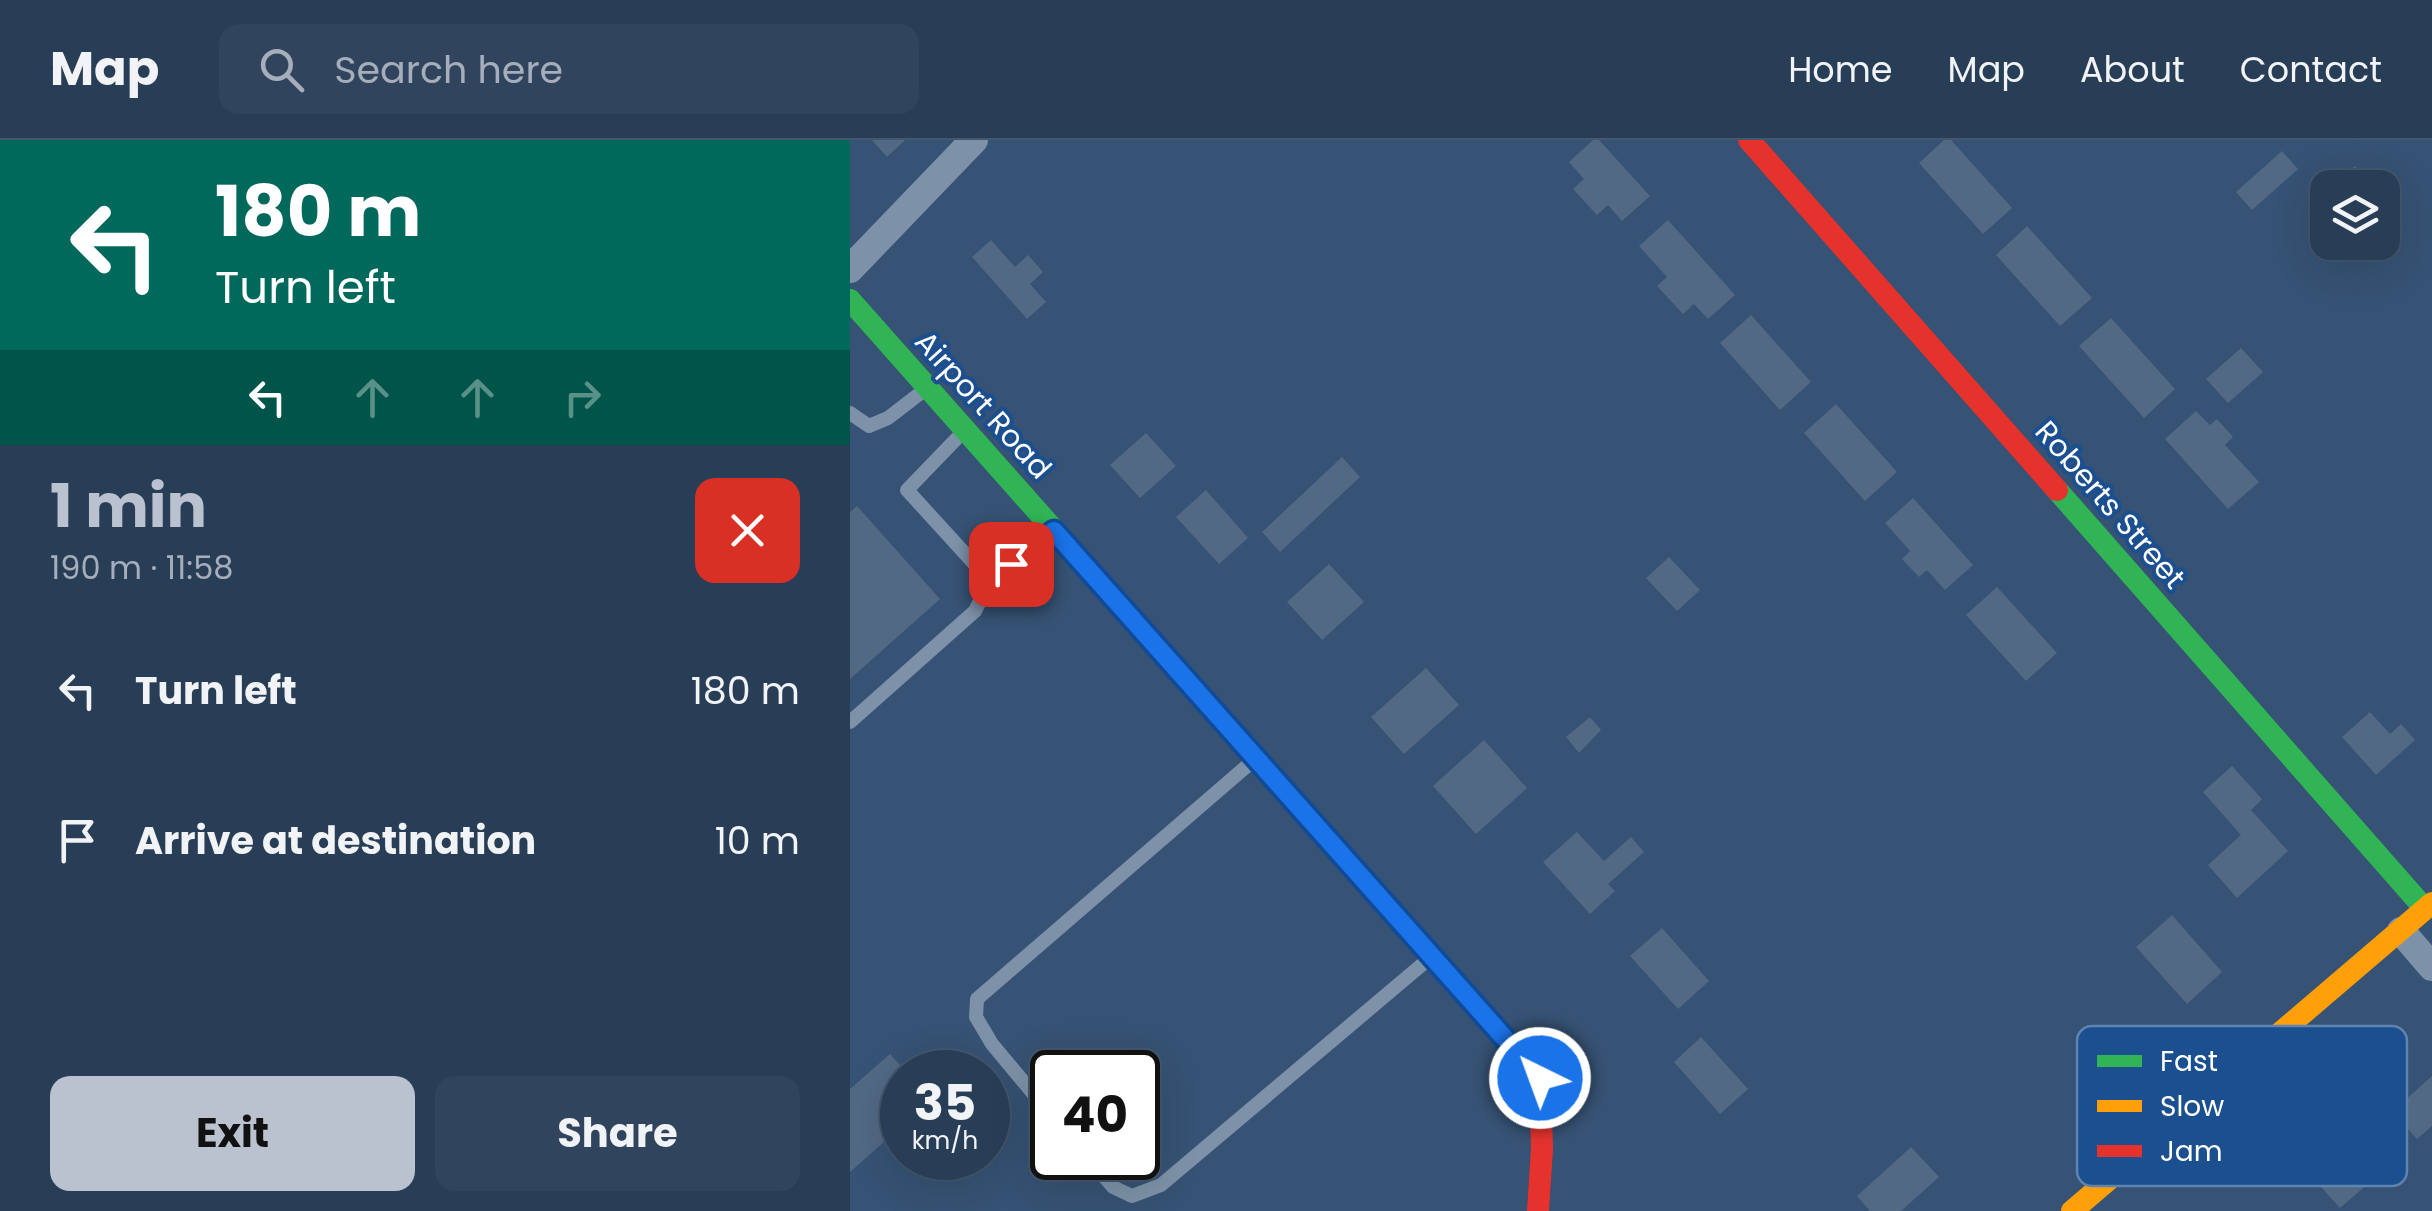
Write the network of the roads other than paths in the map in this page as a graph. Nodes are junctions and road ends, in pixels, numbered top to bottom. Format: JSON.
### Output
{"nodes":[{"id":1,"x":974,"y":140,"type":"edge"},
{"id":2,"x":1750,"y":140,"type":"edge"},
{"id":3,"x":850,"y":269,"type":"edge"},
{"id":4,"x":850,"y":300,"type":"edge"},
{"id":5,"x":928,"y":388,"type":"junction"},
{"id":6,"x":850,"y":412,"type":"edge"},
{"id":7,"x":965,"y":430,"type":"junction"},
{"id":8,"x":1054,"y":531,"type":"junction"},
{"id":9,"x":990,"y":582,"type":"junction"},
{"id":10,"x":850,"y":722,"type":"edge"},
{"id":11,"x":1256,"y":758,"type":"junction"},
{"id":12,"x":2428,"y":906,"type":"edge"},
{"id":13,"x":2401,"y":931,"type":"junction"},
{"id":14,"x":1432,"y":956,"type":"junction"},
{"id":15,"x":2432,"y":967,"type":"edge"},
{"id":16,"x":2289,"y":1026,"type":"edge"},
{"id":17,"x":1030,"y":1090,"type":"edge"},
{"id":18,"x":1106,"y":1180,"type":"edge"},
{"id":19,"x":2101,"y":1186,"type":"edge"},
{"id":20,"x":1538,"y":1211,"type":"edge"},
{"id":21,"x":2072,"y":1211,"type":"edge"}],
"edges":[{"from":1,"to":3,"type":"street"},
{"from":2,"to":12,"type":"street","name":"Roberts Street"},
{"from":4,"to":5,"type":"street","name":"Airport Road"},
{"from":5,"to":6,"type":"lane"},
{"from":5,"to":7,"type":"street","name":"Airport Road"},
{"from":7,"to":8,"type":"street","name":"Airport Road"},
{"from":7,"to":9,"type":"lane"},
{"from":8,"to":9,"type":"lane"},
{"from":8,"to":11,"type":"street","name":"Airport Road"},
{"from":9,"to":10,"type":"lane"},
{"from":11,"to":14,"type":"street","name":"Airport Road"},
{"from":11,"to":17,"type":"lane"},
{"from":12,"to":13,"type":"street"},
{"from":13,"to":15,"type":"street"},
{"from":13,"to":16,"type":"street"},
{"from":14,"to":18,"type":"lane"},
{"from":14,"to":20,"type":"street","name":"Airport Road"},
{"from":19,"to":21,"type":"street"}]}
